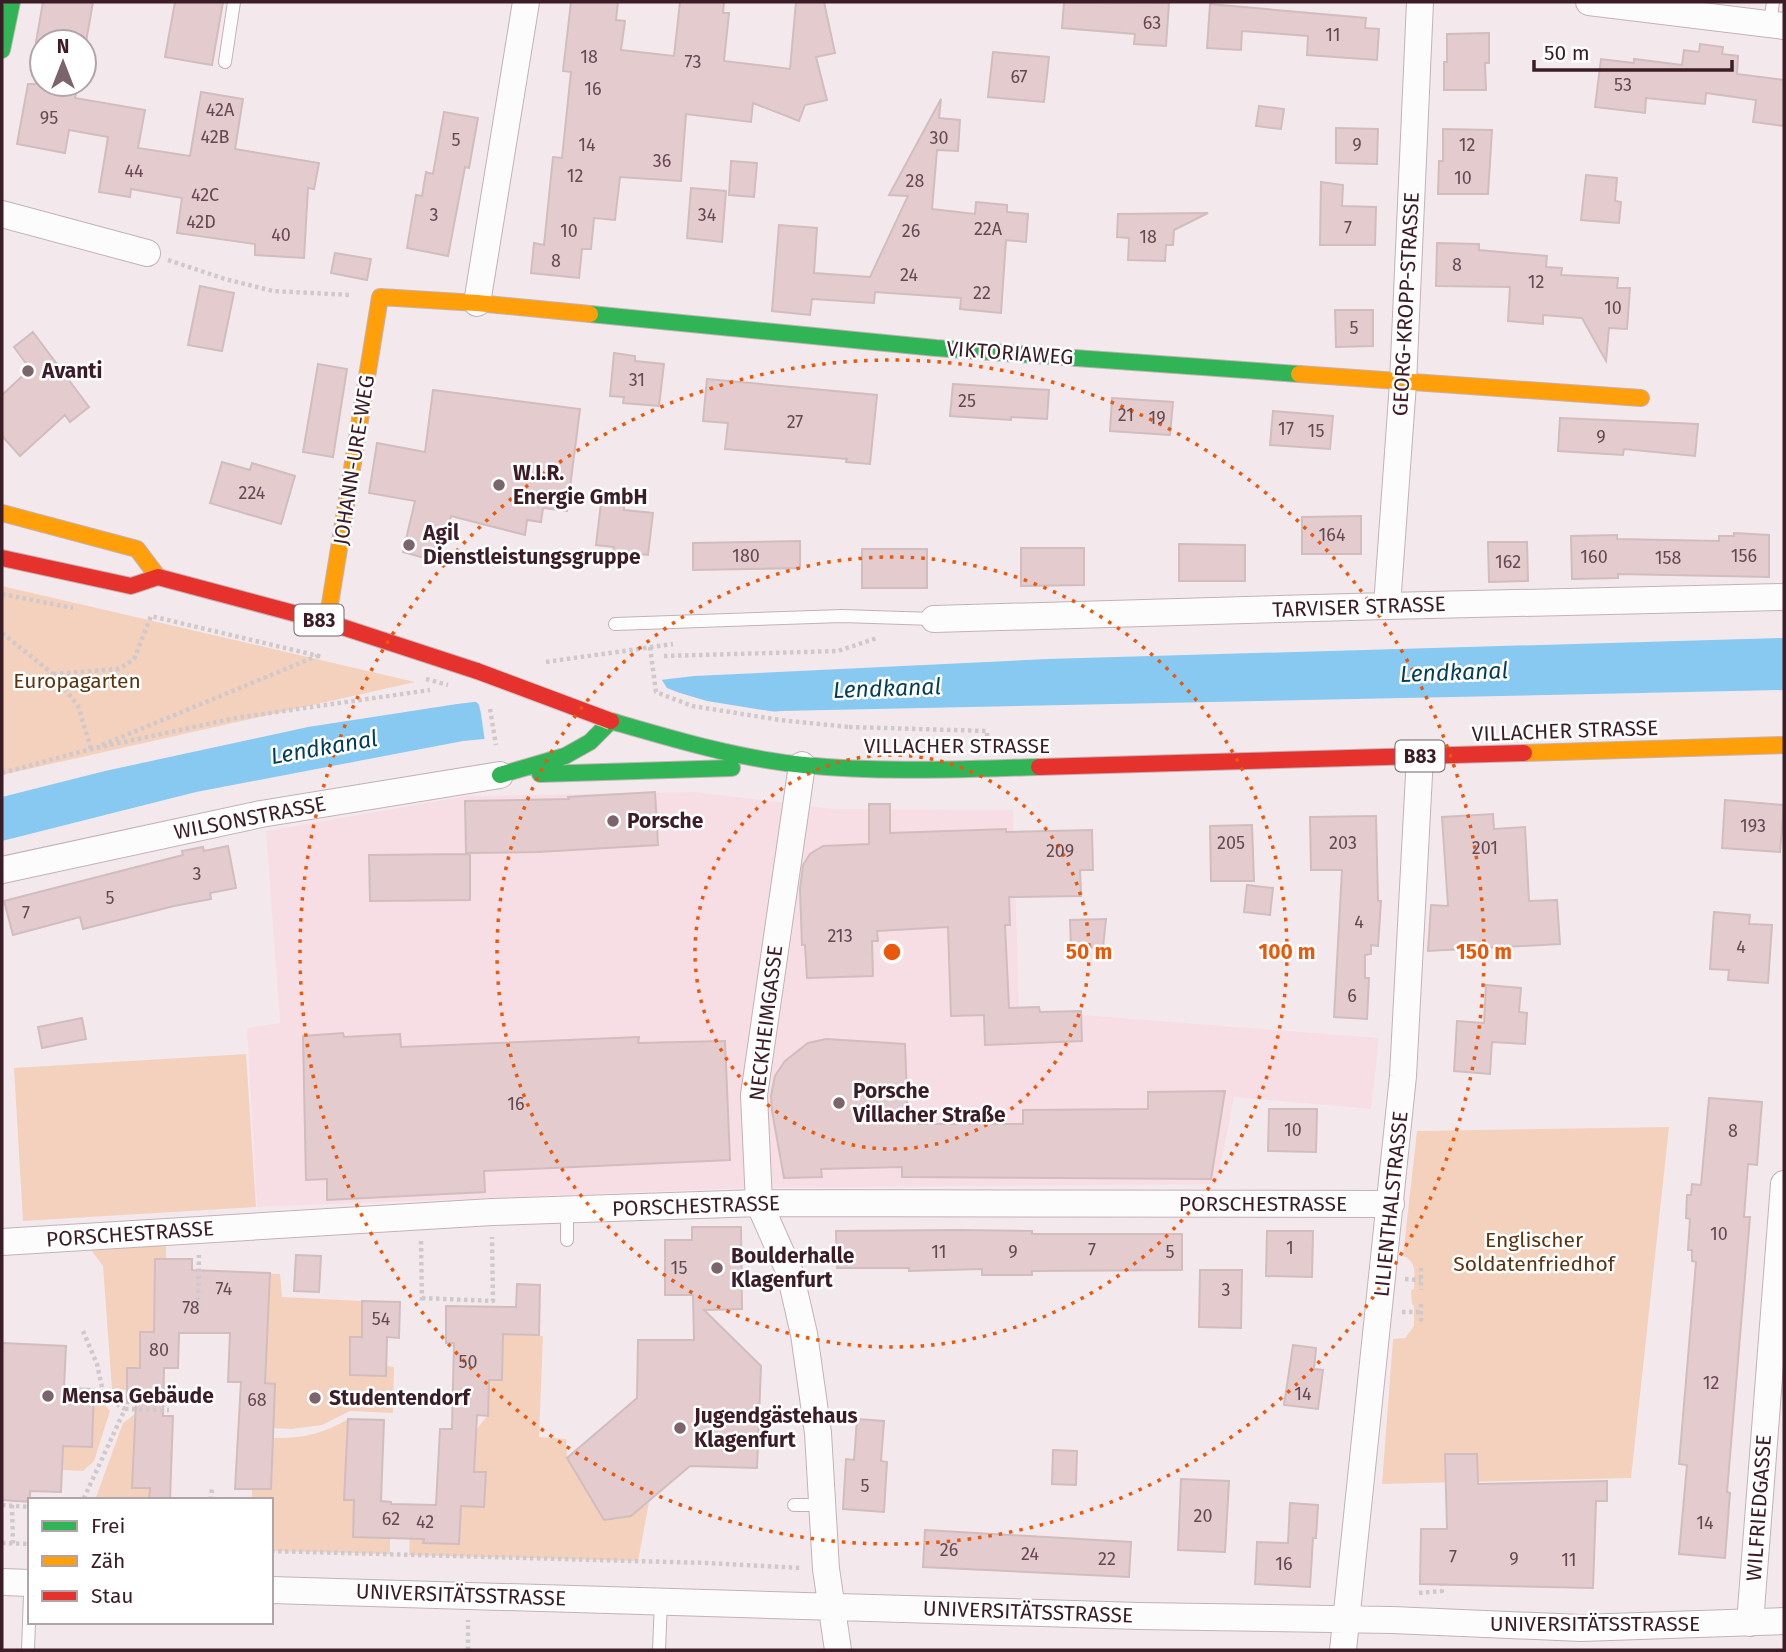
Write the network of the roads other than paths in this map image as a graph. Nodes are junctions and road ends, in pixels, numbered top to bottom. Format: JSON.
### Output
{"nodes":[{"id":1,"x":12,"y":2,"type":"edge"},
{"id":2,"x":234,"y":2,"type":"edge"},
{"id":3,"x":526,"y":2,"type":"edge"},
{"id":4,"x":1420,"y":2,"type":"edge"},
{"id":5,"x":1589,"y":2,"type":"edge"},
{"id":6,"x":1674,"y":7,"type":"edge"},
{"id":7,"x":1776,"y":18,"type":"edge"},
{"id":8,"x":2,"y":50,"type":"edge"},
{"id":9,"x":225,"y":62,"type":"dead end"},
{"id":10,"x":2,"y":214,"type":"edge"},
{"id":11,"x":147,"y":253,"type":"road end"},
{"id":12,"x":380,"y":297,"type":"joint"},
{"id":13,"x":477,"y":303,"type":"junction"},
{"id":14,"x":1403,"y":383,"type":"junction"},
{"id":15,"x":1641,"y":398,"type":"dead end"},
{"id":16,"x":2,"y":513,"type":"edge"},
{"id":17,"x":2,"y":558,"type":"edge"},
{"id":18,"x":158,"y":577,"type":"junction"},
{"id":19,"x":1784,"y":597,"type":"edge"},
{"id":20,"x":1387,"y":606,"type":"junction"},
{"id":21,"x":934,"y":619,"type":"joint"},
{"id":22,"x":327,"y":622,"type":"junction"},
{"id":23,"x":615,"y":624,"type":"dead end"},
{"id":24,"x":611,"y":721,"type":"junction"},
{"id":25,"x":1784,"y":745,"type":"edge"},
{"id":26,"x":1420,"y":755,"type":"junction"},
{"id":27,"x":802,"y":765,"type":"junction"},
{"id":28,"x":500,"y":775,"type":"junction"},
{"id":29,"x":2,"y":870,"type":"edge"},
{"id":30,"x":1784,"y":1184,"type":"edge"},
{"id":31,"x":760,"y":1203,"type":"junction"},
{"id":32,"x":1391,"y":1204,"type":"junction"},
{"id":33,"x":567,"y":1209,"type":"junction"},
{"id":34,"x":567,"y":1240,"type":"dead end"},
{"id":35,"x":2,"y":1242,"type":"edge"},
{"id":36,"x":794,"y":1505,"type":"dead end"},
{"id":37,"x":822,"y":1505,"type":"junction"},
{"id":38,"x":2,"y":1581,"type":"edge"},
{"id":39,"x":28,"y":1583,"type":"edge"},
{"id":40,"x":273,"y":1590,"type":"edge"},
{"id":41,"x":661,"y":1602,"type":"junction"},
{"id":42,"x":833,"y":1606,"type":"junction"},
{"id":43,"x":1347,"y":1619,"type":"junction"},
{"id":44,"x":1784,"y":1621,"type":"edge"},
{"id":45,"x":1750,"y":1623,"type":"junction"},
{"id":46,"x":29,"y":1624,"type":"edge"},
{"id":47,"x":1582,"y":1639,"type":"edge"},
{"id":48,"x":28,"y":1650,"type":"edge"},
{"id":49,"x":659,"y":1650,"type":"edge"},
{"id":50,"x":838,"y":1650,"type":"edge"},
{"id":51,"x":1343,"y":1650,"type":"edge"}],
"edges":[{"from":1,"to":8,"type":"main road"},
{"from":2,"to":9,"type":"lane"},
{"from":3,"to":13,"type":"street"},
{"from":4,"to":14,"type":"street","name":"GEORG-KROPP-STRASSE"},
{"from":5,"to":6,"type":"street"},
{"from":6,"to":7,"type":"street"},
{"from":10,"to":11,"type":"street"},
{"from":12,"to":13,"type":"main road","name":"VIKTORIAWEG"},
{"from":12,"to":22,"type":"main road","name":"JOHANN-URE-WEG"},
{"from":13,"to":14,"type":"main road","name":"VIKTORIAWEG"},
{"from":14,"to":15,"type":"main road","name":"VIKTORIAWEG"},
{"from":14,"to":20,"type":"street","name":"GEORG-KROPP-STRASSE"},
{"from":16,"to":18,"type":"main road"},
{"from":17,"to":18,"type":"main road","name":"VILLACHER STRASSE","number":"B83"},
{"from":18,"to":22,"type":"main road","name":"VILLACHER STRASSE","number":"B83"},
{"from":19,"to":20,"type":"street","name":"TARVISER STRASSE"},
{"from":20,"to":21,"type":"street","name":"TARVISER STRASSE"},
{"from":21,"to":23,"type":"lane"},
{"from":22,"to":24,"type":"main road","name":"VILLACHER STRASSE","number":"B83","bridge":true},
{"from":24,"to":27,"type":"main road","name":"VILLACHER STRASSE","number":"B83"},
{"from":24,"to":28,"type":"main road"},
{"from":25,"to":26,"type":"main road","name":"VILLACHER STRASSE","number":"B83"},
{"from":26,"to":27,"type":"main road","name":"VILLACHER STRASSE","number":"B83"},
{"from":26,"to":32,"type":"street","name":"LILIENTHALSTRASSE"},
{"from":27,"to":28,"type":"main road"},
{"from":27,"to":31,"type":"street","name":"NECKHEIMGASSE"},
{"from":28,"to":29,"type":"street","name":"WILSONSTRASSE"},
{"from":30,"to":45,"type":"street","name":"WILFRIEDGASSE"},
{"from":31,"to":32,"type":"street","name":"PORSCHESTRASSE"},
{"from":31,"to":33,"type":"street","name":"PORSCHESTRASSE"},
{"from":31,"to":37,"type":"street","name":"NECKHEIMGASSE"},
{"from":32,"to":43,"type":"street","name":"LILIENTHALSTRASSE"},
{"from":33,"to":34,"type":"lane"},
{"from":33,"to":35,"type":"street","name":"PORSCHESTRASSE"},
{"from":36,"to":37,"type":"lane"},
{"from":37,"to":42,"type":"street","name":"NECKHEIMGASSE"},
{"from":38,"to":39,"type":"street"},
{"from":40,"to":41,"type":"street","name":"UNIVERSITÄTSSTRASSE"},
{"from":41,"to":42,"type":"street","name":"UNIVERSITÄTSSTRASSE"},
{"from":41,"to":49,"type":"lane"},
{"from":42,"to":43,"type":"street","name":"UNIVERSITÄTSSTRASSE"},
{"from":42,"to":50,"type":"street","name":"NECKHEIMGASSE"},
{"from":43,"to":47,"type":"street","name":"UNIVERSITÄTSSTRASSE"},
{"from":43,"to":51,"type":"street","name":"LILIENTHALSTRASSE"},
{"from":44,"to":45,"type":"street","name":"UNIVERSITÄTSSTRASSE"},
{"from":45,"to":47,"type":"street","name":"UNIVERSITÄTSSTRASSE"},
{"from":46,"to":48,"type":"lane"}]}
